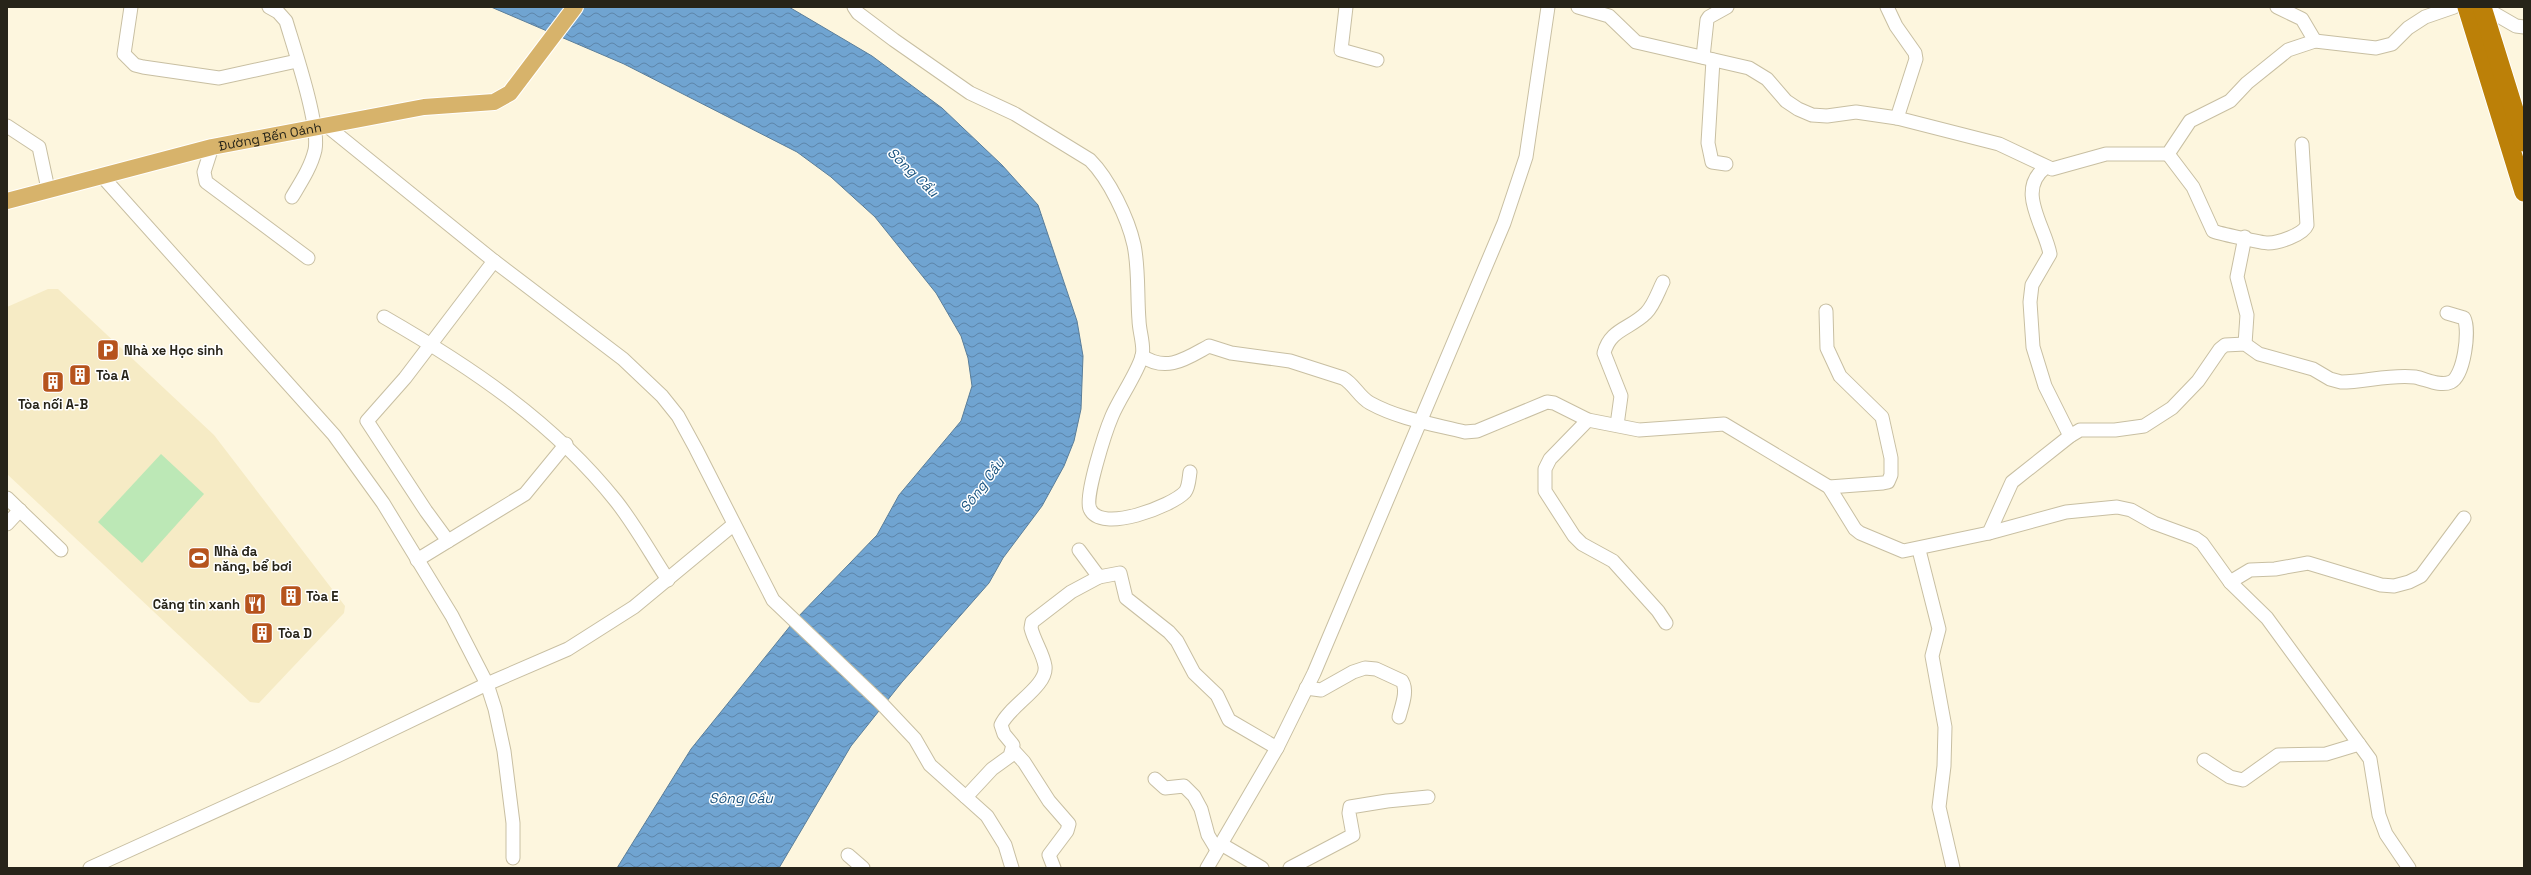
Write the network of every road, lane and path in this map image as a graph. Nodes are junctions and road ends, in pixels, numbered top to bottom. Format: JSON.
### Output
{"nodes":[{"id":1,"x":131,"y":7,"type":"edge"},
{"id":2,"x":269,"y":7,"type":"edge"},
{"id":3,"x":575,"y":7,"type":"edge"},
{"id":4,"x":854,"y":7,"type":"edge"},
{"id":5,"x":1346,"y":7,"type":"edge"},
{"id":6,"x":1548,"y":7,"type":"edge"},
{"id":7,"x":1578,"y":7,"type":"edge"},
{"id":8,"x":1727,"y":7,"type":"edge"},
{"id":9,"x":1887,"y":7,"type":"edge"},
{"id":10,"x":2277,"y":7,"type":"edge"},
{"id":11,"x":2454,"y":7,"type":"edge"},
{"id":12,"x":2467,"y":7,"type":"edge"},
{"id":13,"x":2483,"y":7,"type":"edge"},
{"id":14,"x":2524,"y":27,"type":"edge"},
{"id":15,"x":2315,"y":41,"type":"junction"},
{"id":16,"x":1708,"y":58,"type":"junction"},
{"id":17,"x":1377,"y":60,"type":"dead end"},
{"id":18,"x":298,"y":61,"type":"junction"},
{"id":19,"x":1897,"y":118,"type":"junction"},
{"id":20,"x":7,"y":126,"type":"edge"},
{"id":21,"x":321,"y":126,"type":"junction"},
{"id":22,"x":2524,"y":142,"type":"edge"},
{"id":23,"x":2302,"y":144,"type":"dead end"},
{"id":24,"x":212,"y":147,"type":"junction"},
{"id":25,"x":2168,"y":154,"type":"junction"},
{"id":26,"x":1726,"y":164,"type":"dead end"},
{"id":27,"x":2046,"y":167,"type":"junction"},
{"id":28,"x":101,"y":175,"type":"junction"},
{"id":29,"x":48,"y":189,"type":"junction"},
{"id":30,"x":2524,"y":192,"type":"edge"},
{"id":31,"x":292,"y":197,"type":"dead end"},
{"id":32,"x":7,"y":201,"type":"edge"},
{"id":33,"x":2244,"y":237,"type":"junction"},
{"id":34,"x":308,"y":258,"type":"dead end"},
{"id":35,"x":494,"y":260,"type":"junction"},
{"id":36,"x":1663,"y":282,"type":"dead end"},
{"id":37,"x":1826,"y":311,"type":"dead end"},
{"id":38,"x":2448,"y":313,"type":"dead end"},
{"id":39,"x":384,"y":317,"type":"dead end"},
{"id":40,"x":431,"y":344,"type":"junction"},
{"id":41,"x":2245,"y":344,"type":"junction"},
{"id":42,"x":1142,"y":356,"type":"junction"},
{"id":43,"x":1588,"y":420,"type":"junction"},
{"id":44,"x":1421,"y":421,"type":"junction"},
{"id":45,"x":1617,"y":426,"type":"junction"},
{"id":46,"x":2070,"y":436,"type":"junction"},
{"id":47,"x":566,"y":444,"type":"junction"},
{"id":48,"x":1190,"y":472,"type":"dead end"},
{"id":49,"x":1829,"y":487,"type":"junction"},
{"id":50,"x":7,"y":498,"type":"edge"},
{"id":51,"x":20,"y":510,"type":"junction"},
{"id":52,"x":2464,"y":518,"type":"dead end"},
{"id":53,"x":7,"y":524,"type":"edge"},
{"id":54,"x":733,"y":525,"type":"junction"},
{"id":55,"x":1989,"y":533,"type":"junction"},
{"id":56,"x":448,"y":541,"type":"junction"},
{"id":57,"x":61,"y":550,"type":"dead end"},
{"id":58,"x":1079,"y":550,"type":"dead end"},
{"id":59,"x":1919,"y":550,"type":"junction"},
{"id":60,"x":417,"y":560,"type":"junction"},
{"id":61,"x":1098,"y":577,"type":"junction"},
{"id":62,"x":668,"y":580,"type":"junction"},
{"id":63,"x":2230,"y":582,"type":"junction"},
{"id":64,"x":1666,"y":624,"type":"dead end"},
{"id":65,"x":487,"y":684,"type":"junction"},
{"id":66,"x":1306,"y":688,"type":"junction"},
{"id":67,"x":1399,"y":717,"type":"dead end"},
{"id":68,"x":2359,"y":744,"type":"junction"},
{"id":69,"x":1277,"y":748,"type":"junction"},
{"id":70,"x":1013,"y":750,"type":"junction"},
{"id":71,"x":2204,"y":760,"type":"dead end"},
{"id":72,"x":1155,"y":779,"type":"dead end"},
{"id":73,"x":966,"y":797,"type":"junction"},
{"id":74,"x":1428,"y":797,"type":"dead end"},
{"id":75,"x":1219,"y":847,"type":"junction"},
{"id":76,"x":848,"y":855,"type":"dead end"},
{"id":77,"x":513,"y":858,"type":"dead end"},
{"id":78,"x":1048,"y":866,"type":"edge"},
{"id":79,"x":90,"y":868,"type":"edge"},
{"id":80,"x":863,"y":868,"type":"edge"},
{"id":81,"x":1012,"y":868,"type":"edge"},
{"id":82,"x":1207,"y":868,"type":"edge"},
{"id":83,"x":1262,"y":868,"type":"edge"},
{"id":84,"x":1290,"y":868,"type":"edge"},
{"id":85,"x":1953,"y":868,"type":"edge"},
{"id":86,"x":2409,"y":868,"type":"edge"}],
"edges":[{"from":1,"to":18,"type":"street"},
{"from":2,"to":18,"type":"street"},
{"from":3,"to":21,"type":"main road","name":"Đường Bến Oánh"},
{"from":4,"to":42,"type":"street"},
{"from":5,"to":17,"type":"street"},
{"from":6,"to":44,"type":"street"},
{"from":7,"to":16,"type":"street"},
{"from":8,"to":16,"type":"street"},
{"from":9,"to":19,"type":"street"},
{"from":10,"to":15,"type":"street"},
{"from":11,"to":15,"type":"street"},
{"from":12,"to":30,"type":"highway"},
{"from":13,"to":14,"type":"street"},
{"from":13,"to":22,"type":"highway"},
{"from":15,"to":25,"type":"street"},
{"from":16,"to":19,"type":"street"},
{"from":16,"to":26,"type":"street"},
{"from":18,"to":21,"type":"street"},
{"from":19,"to":27,"type":"street"},
{"from":20,"to":29,"type":"street"},
{"from":21,"to":24,"type":"main road","name":"Đường Bến Oánh"},
{"from":21,"to":31,"type":"street"},
{"from":21,"to":35,"type":"street"},
{"from":23,"to":33,"type":"street"},
{"from":24,"to":28,"type":"main road","name":"Đường Bến Oánh"},
{"from":24,"to":34,"type":"street"},
{"from":25,"to":27,"type":"street"},
{"from":25,"to":33,"type":"street"},
{"from":27,"to":46,"type":"street"},
{"from":28,"to":29,"type":"main road","name":"Đường Bến Oánh"},
{"from":28,"to":60,"type":"street"},
{"from":29,"to":32,"type":"main road","name":"Đường Bến Oánh"},
{"from":33,"to":41,"type":"street"},
{"from":35,"to":40,"type":"street"},
{"from":35,"to":54,"type":"street"},
{"from":36,"to":45,"type":"street"},
{"from":37,"to":49,"type":"street"},
{"from":38,"to":41,"type":"street"},
{"from":39,"to":40,"type":"street"},
{"from":40,"to":47,"type":"street"},
{"from":40,"to":56,"type":"street"},
{"from":41,"to":46,"type":"street"},
{"from":42,"to":44,"type":"street"},
{"from":42,"to":48,"type":"street"},
{"from":43,"to":44,"type":"street"},
{"from":43,"to":45,"type":"street"},
{"from":43,"to":64,"type":"street"},
{"from":44,"to":66,"type":"street"},
{"from":45,"to":49,"type":"street"},
{"from":46,"to":55,"type":"street"},
{"from":47,"to":56,"type":"street"},
{"from":47,"to":62,"type":"street"},
{"from":49,"to":59,"type":"street"},
{"from":50,"to":51,"type":"street"},
{"from":51,"to":53,"type":"street"},
{"from":51,"to":57,"type":"street"},
{"from":52,"to":63,"type":"street"},
{"from":54,"to":62,"type":"street"},
{"from":54,"to":73,"type":"street"},
{"from":55,"to":59,"type":"street"},
{"from":55,"to":63,"type":"street"},
{"from":56,"to":60,"type":"street"},
{"from":58,"to":61,"type":"street"},
{"from":59,"to":85,"type":"street"},
{"from":60,"to":65,"type":"street"},
{"from":61,"to":69,"type":"street"},
{"from":61,"to":70,"type":"street"},
{"from":62,"to":65,"type":"street"},
{"from":63,"to":68,"type":"street"},
{"from":65,"to":77,"type":"street"},
{"from":65,"to":79,"type":"street"},
{"from":66,"to":67,"type":"street"},
{"from":66,"to":69,"type":"street"},
{"from":68,"to":71,"type":"street"},
{"from":68,"to":86,"type":"street"},
{"from":69,"to":75,"type":"street"},
{"from":70,"to":73,"type":"street"},
{"from":70,"to":78,"type":"street"},
{"from":72,"to":75,"type":"street"},
{"from":73,"to":81,"type":"street"},
{"from":74,"to":84,"type":"street"},
{"from":75,"to":82,"type":"street"},
{"from":75,"to":83,"type":"street"},
{"from":76,"to":80,"type":"street"}]}
